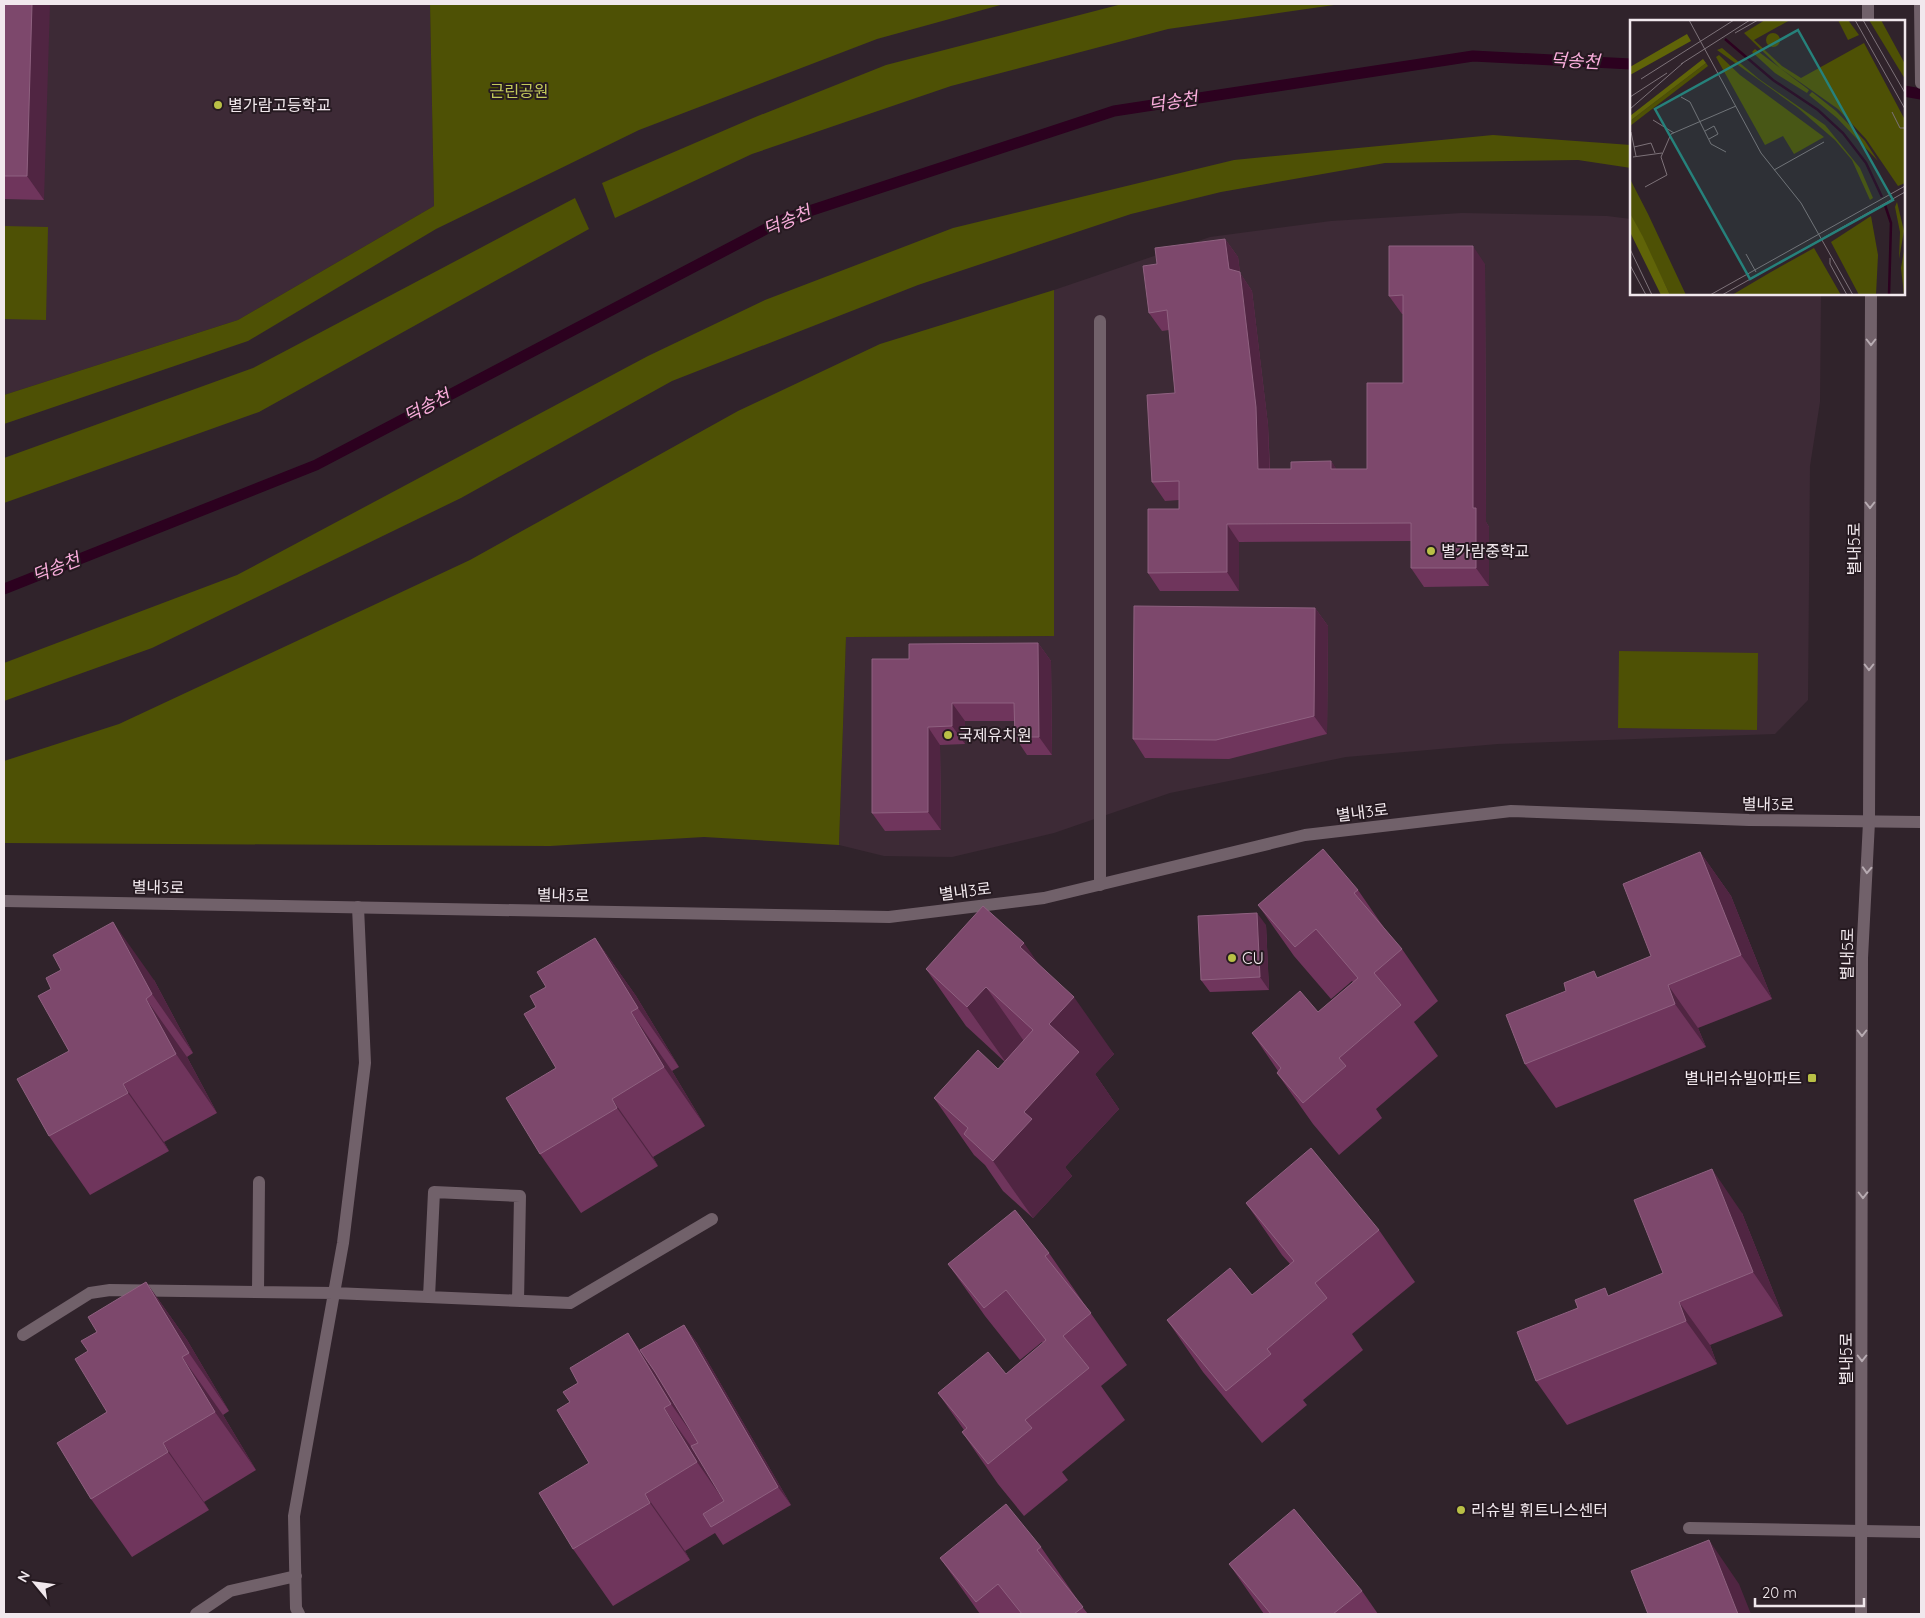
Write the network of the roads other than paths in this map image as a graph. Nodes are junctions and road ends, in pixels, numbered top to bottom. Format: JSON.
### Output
{"nodes":[{"id":1,"x":1868,"y":4,"type":"edge"},
{"id":2,"x":1920,"y":4,"type":"edge"},
{"id":3,"x":1868,"y":20,"type":"edge"},
{"id":4,"x":1921,"y":83,"type":"edge"},
{"id":5,"x":1871,"y":295,"type":"edge"},
{"id":6,"x":1100,"y":320,"type":"dead end"},
{"id":7,"x":1869,"y":822,"type":"junction"},
{"id":8,"x":1921,"y":822,"type":"edge"},
{"id":9,"x":1100,"y":885,"type":"junction"},
{"id":10,"x":4,"y":901,"type":"edge"},
{"id":11,"x":358,"y":907,"type":"junction"},
{"id":12,"x":259,"y":1182,"type":"dead end"},
{"id":13,"x":712,"y":1219,"type":"dead end"},
{"id":14,"x":258,"y":1292,"type":"junction"},
{"id":15,"x":334,"y":1293,"type":"junction"},
{"id":16,"x":429,"y":1297,"type":"junction"},
{"id":17,"x":518,"y":1301,"type":"junction"},
{"id":18,"x":23,"y":1335,"type":"dead end"},
{"id":19,"x":1690,"y":1528,"type":"dead end"},
{"id":20,"x":1862,"y":1531,"type":"junction"},
{"id":21,"x":1921,"y":1532,"type":"edge"},
{"id":22,"x":296,"y":1576,"type":"junction"},
{"id":23,"x":196,"y":1614,"type":"edge"},
{"id":24,"x":299,"y":1614,"type":"edge"},
{"id":25,"x":1861,"y":1614,"type":"edge"}],
"edges":[{"from":1,"to":3,"type":"street"},
{"from":2,"to":4,"type":"street"},
{"from":5,"to":7,"type":"street","name":"별내5로","one_way":true},
{"from":6,"to":9,"type":"street"},
{"from":7,"to":8,"type":"street","name":"별내3로"},
{"from":7,"to":9,"type":"street","name":"별내3로"},
{"from":7,"to":20,"type":"street","name":"별내5로","one_way":true},
{"from":9,"to":11,"type":"street","name":"별내3로"},
{"from":10,"to":11,"type":"street","name":"별내3로"},
{"from":11,"to":15,"type":"street"},
{"from":12,"to":14,"type":"street"},
{"from":13,"to":17,"type":"street"},
{"from":14,"to":15,"type":"street"},
{"from":14,"to":18,"type":"street"},
{"from":15,"to":16,"type":"street"},
{"from":15,"to":22,"type":"street"},
{"from":16,"to":17,"type":"street"},
{"from":16,"to":17,"type":"street"},
{"from":19,"to":20,"type":"street"},
{"from":20,"to":21,"type":"street"},
{"from":20,"to":25,"type":"street","name":"별내5로"},
{"from":22,"to":23,"type":"street"},
{"from":22,"to":24,"type":"street"}]}
